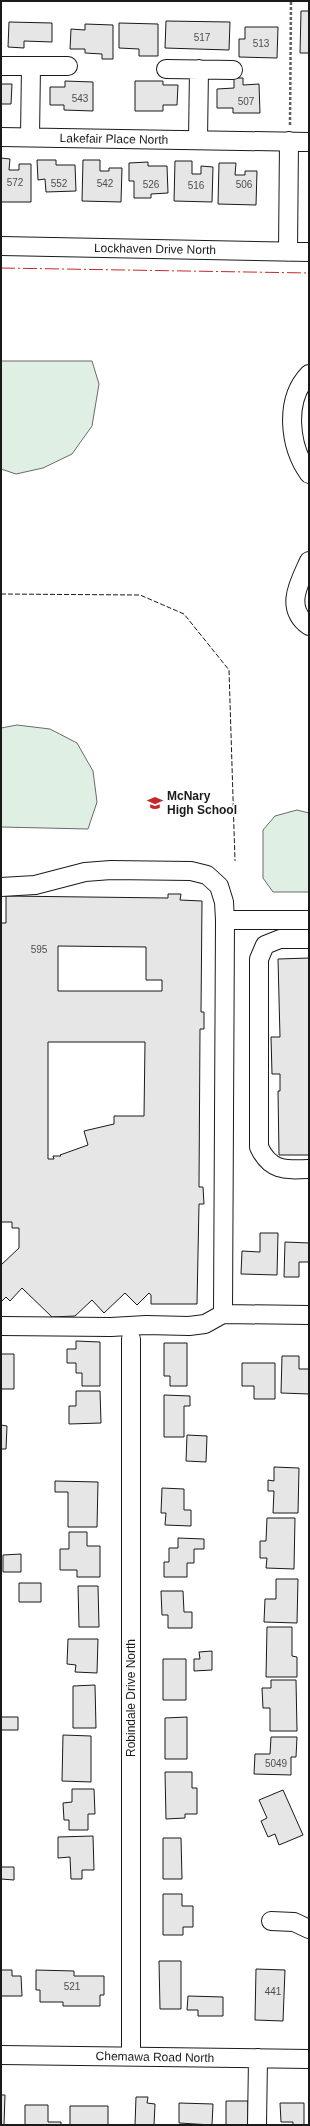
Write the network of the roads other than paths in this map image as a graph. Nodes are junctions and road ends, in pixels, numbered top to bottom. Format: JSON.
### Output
{"nodes":[{"id":1,"x":1,"y":66,"type":"edge"},
{"id":2,"x":31,"y":66,"type":"junction"},
{"id":3,"x":68,"y":66,"type":"dead end"},
{"id":4,"x":166,"y":69,"type":"dead end"},
{"id":5,"x":199,"y":69,"type":"junction"},
{"id":6,"x":233,"y":70,"type":"dead end"},
{"id":7,"x":1,"y":137,"type":"edge"},
{"id":8,"x":30,"y":137,"type":"junction"},
{"id":9,"x":198,"y":140,"type":"junction"},
{"id":10,"x":289,"y":141,"type":"junction"},
{"id":11,"x":309,"y":142,"type":"edge"},
{"id":12,"x":1,"y":246,"type":"edge"},
{"id":13,"x":288,"y":252,"type":"junction"},
{"id":14,"x":309,"y":252,"type":"edge"},
{"id":15,"x":309,"y":374,"type":"edge"},
{"id":16,"x":309,"y":474,"type":"edge"},
{"id":17,"x":309,"y":561,"type":"edge"},
{"id":18,"x":309,"y":626,"type":"edge"},
{"id":19,"x":1,"y":887,"type":"edge"},
{"id":20,"x":225,"y":920,"type":"junction"},
{"id":21,"x":309,"y":920,"type":"edge"},
{"id":22,"x":309,"y":939,"type":"edge"},
{"id":23,"x":309,"y":1169,"type":"edge"},
{"id":24,"x":223,"y":1314,"type":"junction"},
{"id":25,"x":309,"y":1315,"type":"edge"},
{"id":26,"x":1,"y":1326,"type":"edge"},
{"id":27,"x":131,"y":1339,"type":"dead end"},
{"id":28,"x":272,"y":1920,"type":"dead end"},
{"id":29,"x":309,"y":1929,"type":"edge"},
{"id":30,"x":1,"y":2055,"type":"edge"},
{"id":31,"x":131,"y":2057,"type":"junction"},
{"id":32,"x":258,"y":2058,"type":"junction"},
{"id":33,"x":309,"y":2059,"type":"edge"},
{"id":34,"x":257,"y":2125,"type":"edge"}],
"edges":[{"from":1,"to":2,"type":"street"},
{"from":2,"to":3,"type":"street"},
{"from":2,"to":8,"type":"street"},
{"from":4,"to":5,"type":"street"},
{"from":5,"to":6,"type":"street"},
{"from":5,"to":9,"type":"street"},
{"from":7,"to":8,"type":"street","name":"Lakefair Place North"},
{"from":8,"to":9,"type":"street","name":"Lakefair Place North"},
{"from":9,"to":10,"type":"street","name":"Lakefair Place North"},
{"from":10,"to":11,"type":"street","name":"Lakefair Place North"},
{"from":10,"to":13,"type":"street"},
{"from":12,"to":13,"type":"street","name":"Lockhaven Drive North"},
{"from":13,"to":14,"type":"street","name":"Lockhaven Drive North"},
{"from":15,"to":16,"type":"street"},
{"from":17,"to":18,"type":"street"},
{"from":19,"to":20,"type":"street"},
{"from":20,"to":21,"type":"street"},
{"from":20,"to":24,"type":"street"},
{"from":22,"to":23,"type":"street"},
{"from":24,"to":25,"type":"street"},
{"from":24,"to":26,"type":"street"},
{"from":27,"to":31,"type":"street","name":"Robindale Drive North"},
{"from":28,"to":29,"type":"street"},
{"from":30,"to":31,"type":"street","name":"Chemawa Road North"},
{"from":31,"to":32,"type":"street","name":"Chemawa Road North"},
{"from":32,"to":33,"type":"street","name":"Chemawa Road North"},
{"from":32,"to":34,"type":"street"}]}
